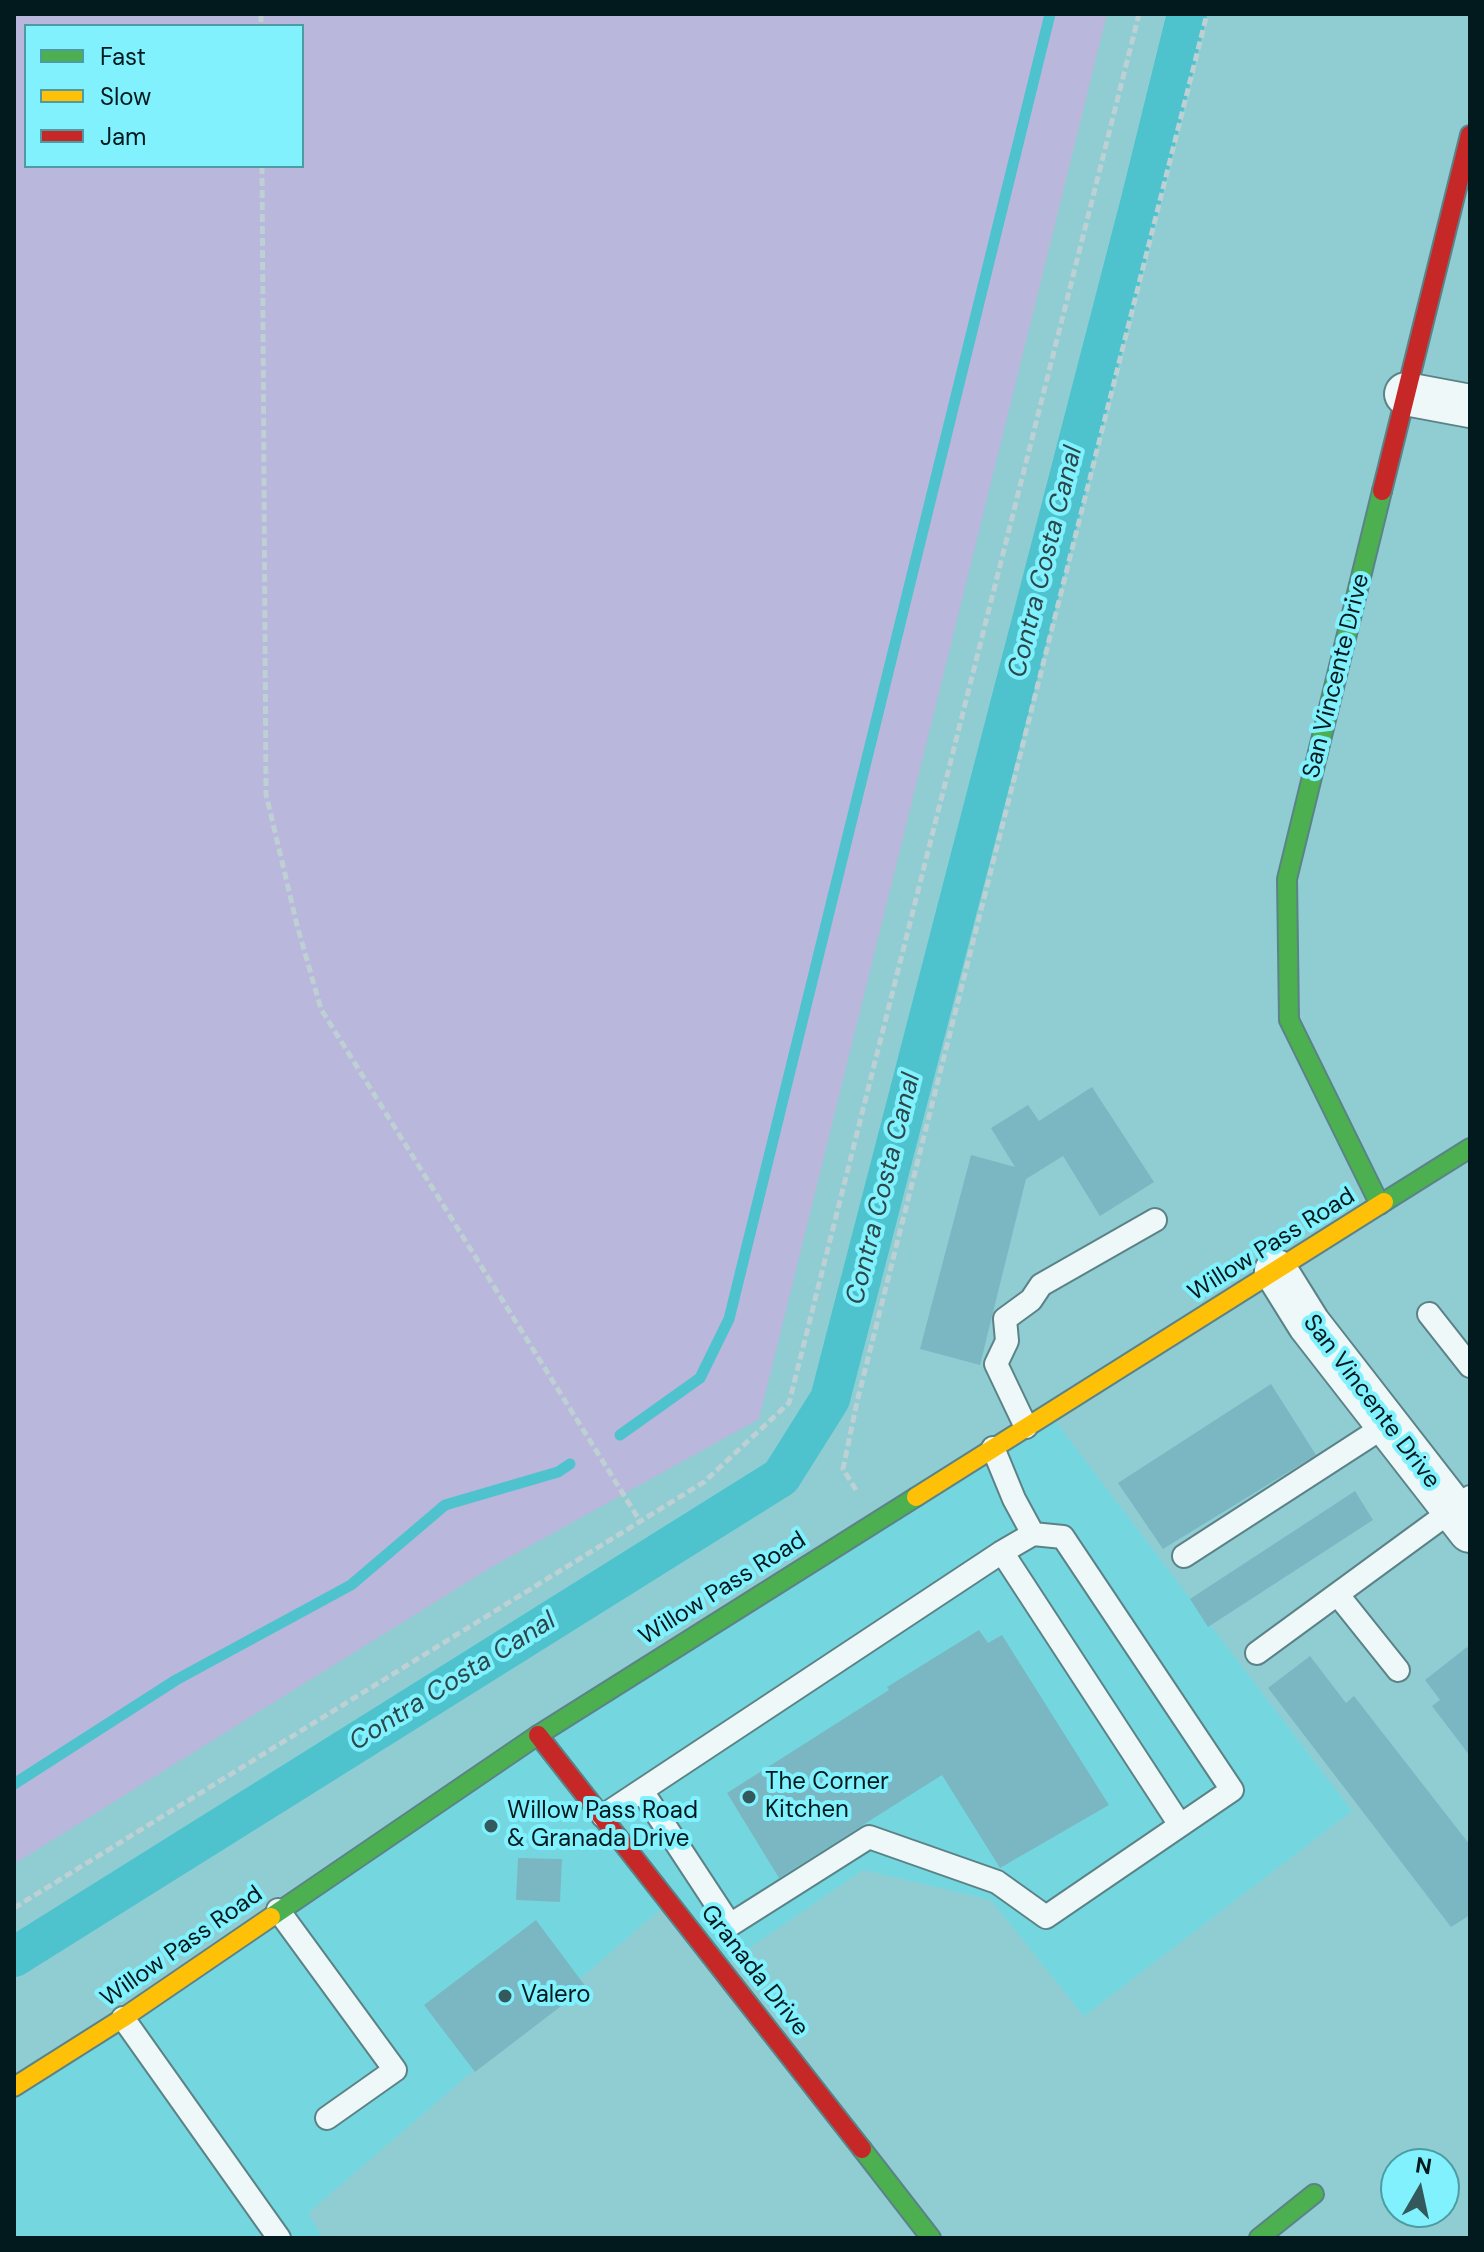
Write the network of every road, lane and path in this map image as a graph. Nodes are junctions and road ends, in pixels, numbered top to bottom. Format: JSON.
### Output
{"nodes":[{"id":1,"x":1139,"y":14,"type":"edge"},
{"id":2,"x":1207,"y":14,"type":"edge"},
{"id":3,"x":1470,"y":135,"type":"edge"},
{"id":4,"x":262,"y":168,"type":"edge"},
{"id":5,"x":1406,"y":394,"type":"junction"},
{"id":6,"x":1470,"y":406,"type":"edge"},
{"id":7,"x":1470,"y":1148,"type":"edge"},
{"id":8,"x":1380,"y":1205,"type":"junction"},
{"id":9,"x":1155,"y":1220,"type":"dead end"},
{"id":10,"x":1276,"y":1271,"type":"junction"},
{"id":11,"x":1429,"y":1314,"type":"dead end"},
{"id":12,"x":1470,"y":1366,"type":"edge"},
{"id":13,"x":1388,"y":1424,"type":"junction"},
{"id":14,"x":1026,"y":1427,"type":"junction"},
{"id":15,"x":993,"y":1448,"type":"junction"},
{"id":16,"x":1465,"y":1513,"type":"edge"},
{"id":17,"x":640,"y":1521,"type":"junction"},
{"id":18,"x":875,"y":1521,"type":"junction"},
{"id":19,"x":1033,"y":1534,"type":"junction"},
{"id":20,"x":1002,"y":1552,"type":"junction"},
{"id":21,"x":1184,"y":1556,"type":"dead end"},
{"id":22,"x":1338,"y":1595,"type":"junction"},
{"id":23,"x":1257,"y":1653,"type":"dead end"},
{"id":24,"x":1398,"y":1670,"type":"dead end"},
{"id":25,"x":538,"y":1735,"type":"junction"},
{"id":26,"x":642,"y":1791,"type":"junction"},
{"id":27,"x":603,"y":1816,"type":"junction"},
{"id":28,"x":1180,"y":1825,"type":"junction"},
{"id":29,"x":14,"y":1908,"type":"edge"},
{"id":30,"x":278,"y":1910,"type":"junction"},
{"id":31,"x":123,"y":2018,"type":"junction"},
{"id":32,"x":14,"y":2087,"type":"edge"},
{"id":33,"x":327,"y":2118,"type":"dead end"},
{"id":34,"x":1314,"y":2194,"type":"dead end"},
{"id":35,"x":279,"y":2238,"type":"edge"},
{"id":36,"x":931,"y":2238,"type":"edge"},
{"id":37,"x":1259,"y":2238,"type":"edge"}],
"edges":[{"from":1,"to":17,"type":"path"},
{"from":2,"to":18,"type":"path"},
{"from":3,"to":5,"type":"street","name":"San Vincente Drive"},
{"from":4,"to":17,"type":"path"},
{"from":5,"to":6,"type":"street"},
{"from":5,"to":8,"type":"street","name":"San Vincente Drive"},
{"from":7,"to":8,"type":"street","name":"Willow Pass Road"},
{"from":8,"to":10,"type":"street","name":"Willow Pass Road"},
{"from":9,"to":14,"type":"lane"},
{"from":10,"to":13,"type":"street","name":"San Vincente Drive"},
{"from":10,"to":14,"type":"street","name":"Willow Pass Road"},
{"from":11,"to":12,"type":"lane"},
{"from":13,"to":16,"type":"street","name":"San Vincente Drive"},
{"from":13,"to":21,"type":"lane"},
{"from":14,"to":15,"type":"street","name":"Willow Pass Road"},
{"from":15,"to":18,"type":"street","name":"Willow Pass Road"},
{"from":15,"to":19,"type":"lane"},
{"from":16,"to":22,"type":"lane"},
{"from":17,"to":29,"type":"path"},
{"from":18,"to":25,"type":"street","name":"Willow Pass Road"},
{"from":19,"to":20,"type":"lane"},
{"from":19,"to":28,"type":"lane"},
{"from":20,"to":26,"type":"lane"},
{"from":20,"to":28,"type":"lane"},
{"from":22,"to":23,"type":"lane"},
{"from":22,"to":24,"type":"lane"},
{"from":25,"to":27,"type":"street","name":"Granada Drive"},
{"from":25,"to":30,"type":"street","name":"Willow Pass Road"},
{"from":26,"to":27,"type":"lane"},
{"from":26,"to":28,"type":"lane"},
{"from":27,"to":36,"type":"street","name":"Granada Drive"},
{"from":30,"to":31,"type":"street","name":"Willow Pass Road"},
{"from":30,"to":33,"type":"lane"},
{"from":31,"to":32,"type":"street","name":"Willow Pass Road"},
{"from":31,"to":35,"type":"lane"},
{"from":34,"to":37,"type":"street"}]}
